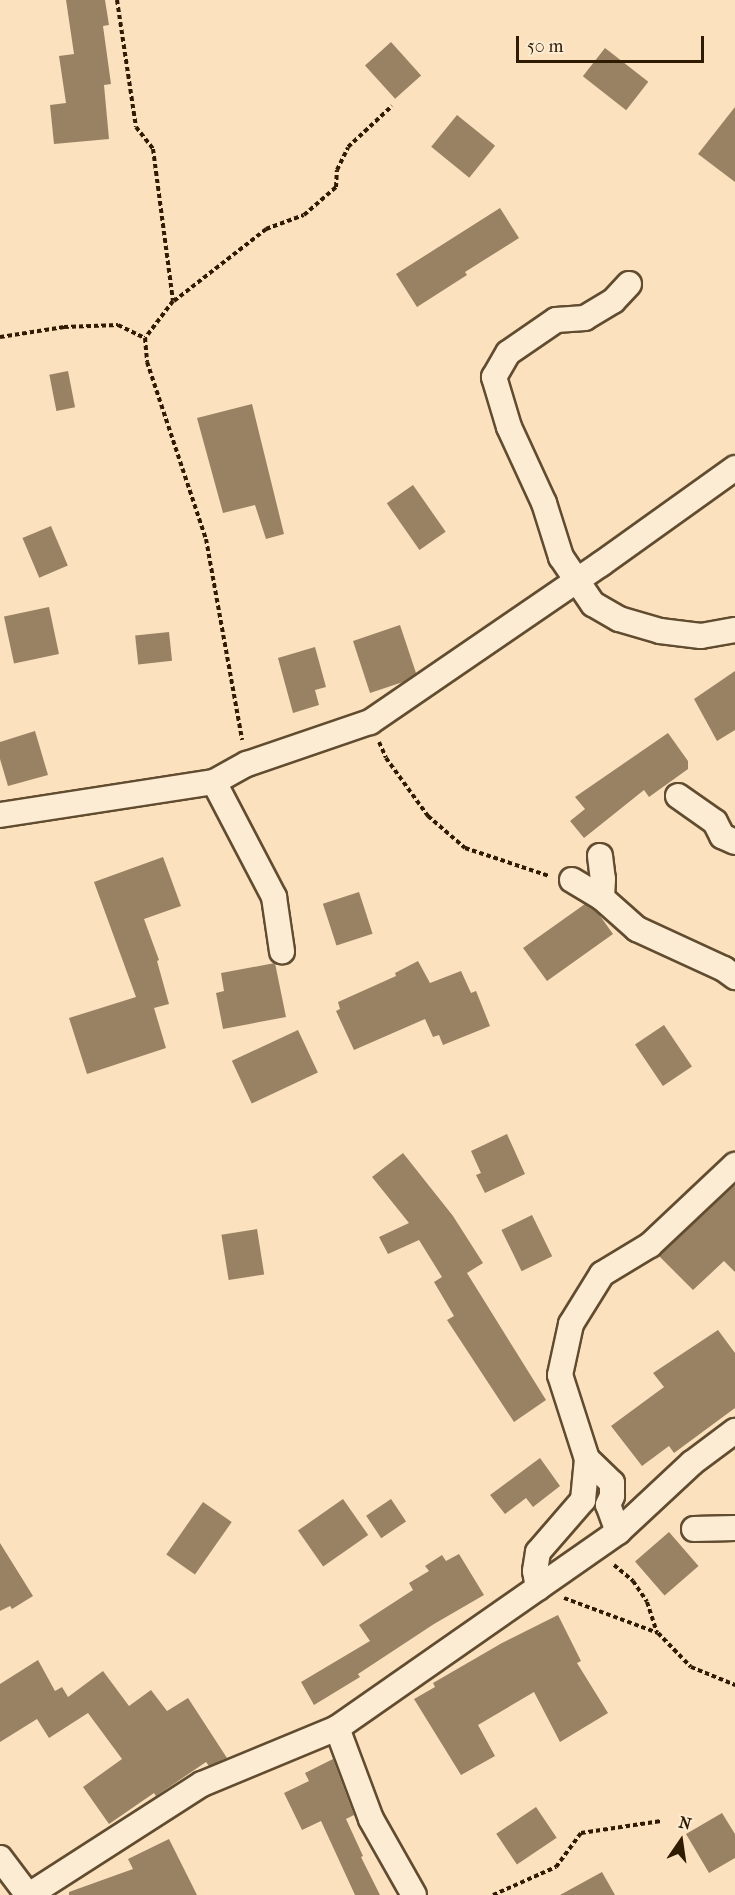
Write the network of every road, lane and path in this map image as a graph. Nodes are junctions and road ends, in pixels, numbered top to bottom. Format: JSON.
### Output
{"nodes":[{"id":1,"x":117,"y":0,"type":"edge"},
{"id":2,"x":392,"y":106,"type":"dead end"},
{"id":3,"x":629,"y":284,"type":"dead end"},
{"id":4,"x":173,"y":302,"type":"junction"},
{"id":5,"x":0,"y":337,"type":"edge"},
{"id":6,"x":145,"y":338,"type":"junction"},
{"id":7,"x":735,"y":468,"type":"edge"},
{"id":8,"x":575,"y":582,"type":"junction"},
{"id":9,"x":735,"y":630,"type":"edge"},
{"id":10,"x":370,"y":722,"type":"junction"},
{"id":11,"x":247,"y":764,"type":"junction"},
{"id":12,"x":214,"y":782,"type":"junction"},
{"id":13,"x":678,"y":796,"type":"dead end"},
{"id":14,"x":0,"y":815,"type":"edge"},
{"id":15,"x":735,"y":842,"type":"edge"},
{"id":16,"x":600,"y":856,"type":"dead end"},
{"id":17,"x":572,"y":880,"type":"joint"},
{"id":18,"x":602,"y":898,"type":"junction"},
{"id":19,"x":282,"y":951,"type":"dead end"},
{"id":20,"x":735,"y":977,"type":"edge"},
{"id":21,"x":735,"y":1165,"type":"edge"},
{"id":22,"x":735,"y":1431,"type":"edge"},
{"id":23,"x":587,"y":1459,"type":"junction"},
{"id":24,"x":735,"y":1528,"type":"edge"},
{"id":25,"x":694,"y":1529,"type":"dead end"},
{"id":26,"x":618,"y":1532,"type":"junction"},
{"id":27,"x":594,"y":1548,"type":"junction"},
{"id":28,"x":538,"y":1588,"type":"junction"},
{"id":29,"x":658,"y":1633,"type":"junction"},
{"id":30,"x":735,"y":1685,"type":"edge"},
{"id":31,"x":337,"y":1728,"type":"junction"},
{"id":32,"x":661,"y":1821,"type":"dead end"},
{"id":33,"x":0,"y":1858,"type":"edge"},
{"id":34,"x":28,"y":1895,"type":"edge"},
{"id":35,"x":414,"y":1895,"type":"edge"},
{"id":36,"x":493,"y":1895,"type":"edge"}],
"edges":[{"from":1,"to":4,"type":"path"},
{"from":2,"to":4,"type":"path"},
{"from":3,"to":8,"type":"street"},
{"from":4,"to":6,"type":"path"},
{"from":5,"to":6,"type":"path"},
{"from":6,"to":11,"type":"path"},
{"from":7,"to":8,"type":"street"},
{"from":8,"to":9,"type":"street"},
{"from":8,"to":10,"type":"street"},
{"from":10,"to":11,"type":"street"},
{"from":10,"to":17,"type":"path"},
{"from":11,"to":12,"type":"street"},
{"from":12,"to":14,"type":"street"},
{"from":12,"to":19,"type":"street"},
{"from":13,"to":15,"type":"street"},
{"from":16,"to":18,"type":"street"},
{"from":17,"to":18,"type":"street"},
{"from":18,"to":20,"type":"street"},
{"from":21,"to":23,"type":"street"},
{"from":22,"to":26,"type":"street"},
{"from":23,"to":26,"type":"street"},
{"from":23,"to":28,"type":"street"},
{"from":24,"to":25,"type":"street"},
{"from":26,"to":27,"type":"street"},
{"from":27,"to":28,"type":"street"},
{"from":27,"to":29,"type":"path"},
{"from":28,"to":29,"type":"path"},
{"from":28,"to":31,"type":"street"},
{"from":29,"to":30,"type":"path"},
{"from":31,"to":34,"type":"street"},
{"from":31,"to":35,"type":"street"},
{"from":32,"to":36,"type":"path"},
{"from":33,"to":34,"type":"street"}]}
